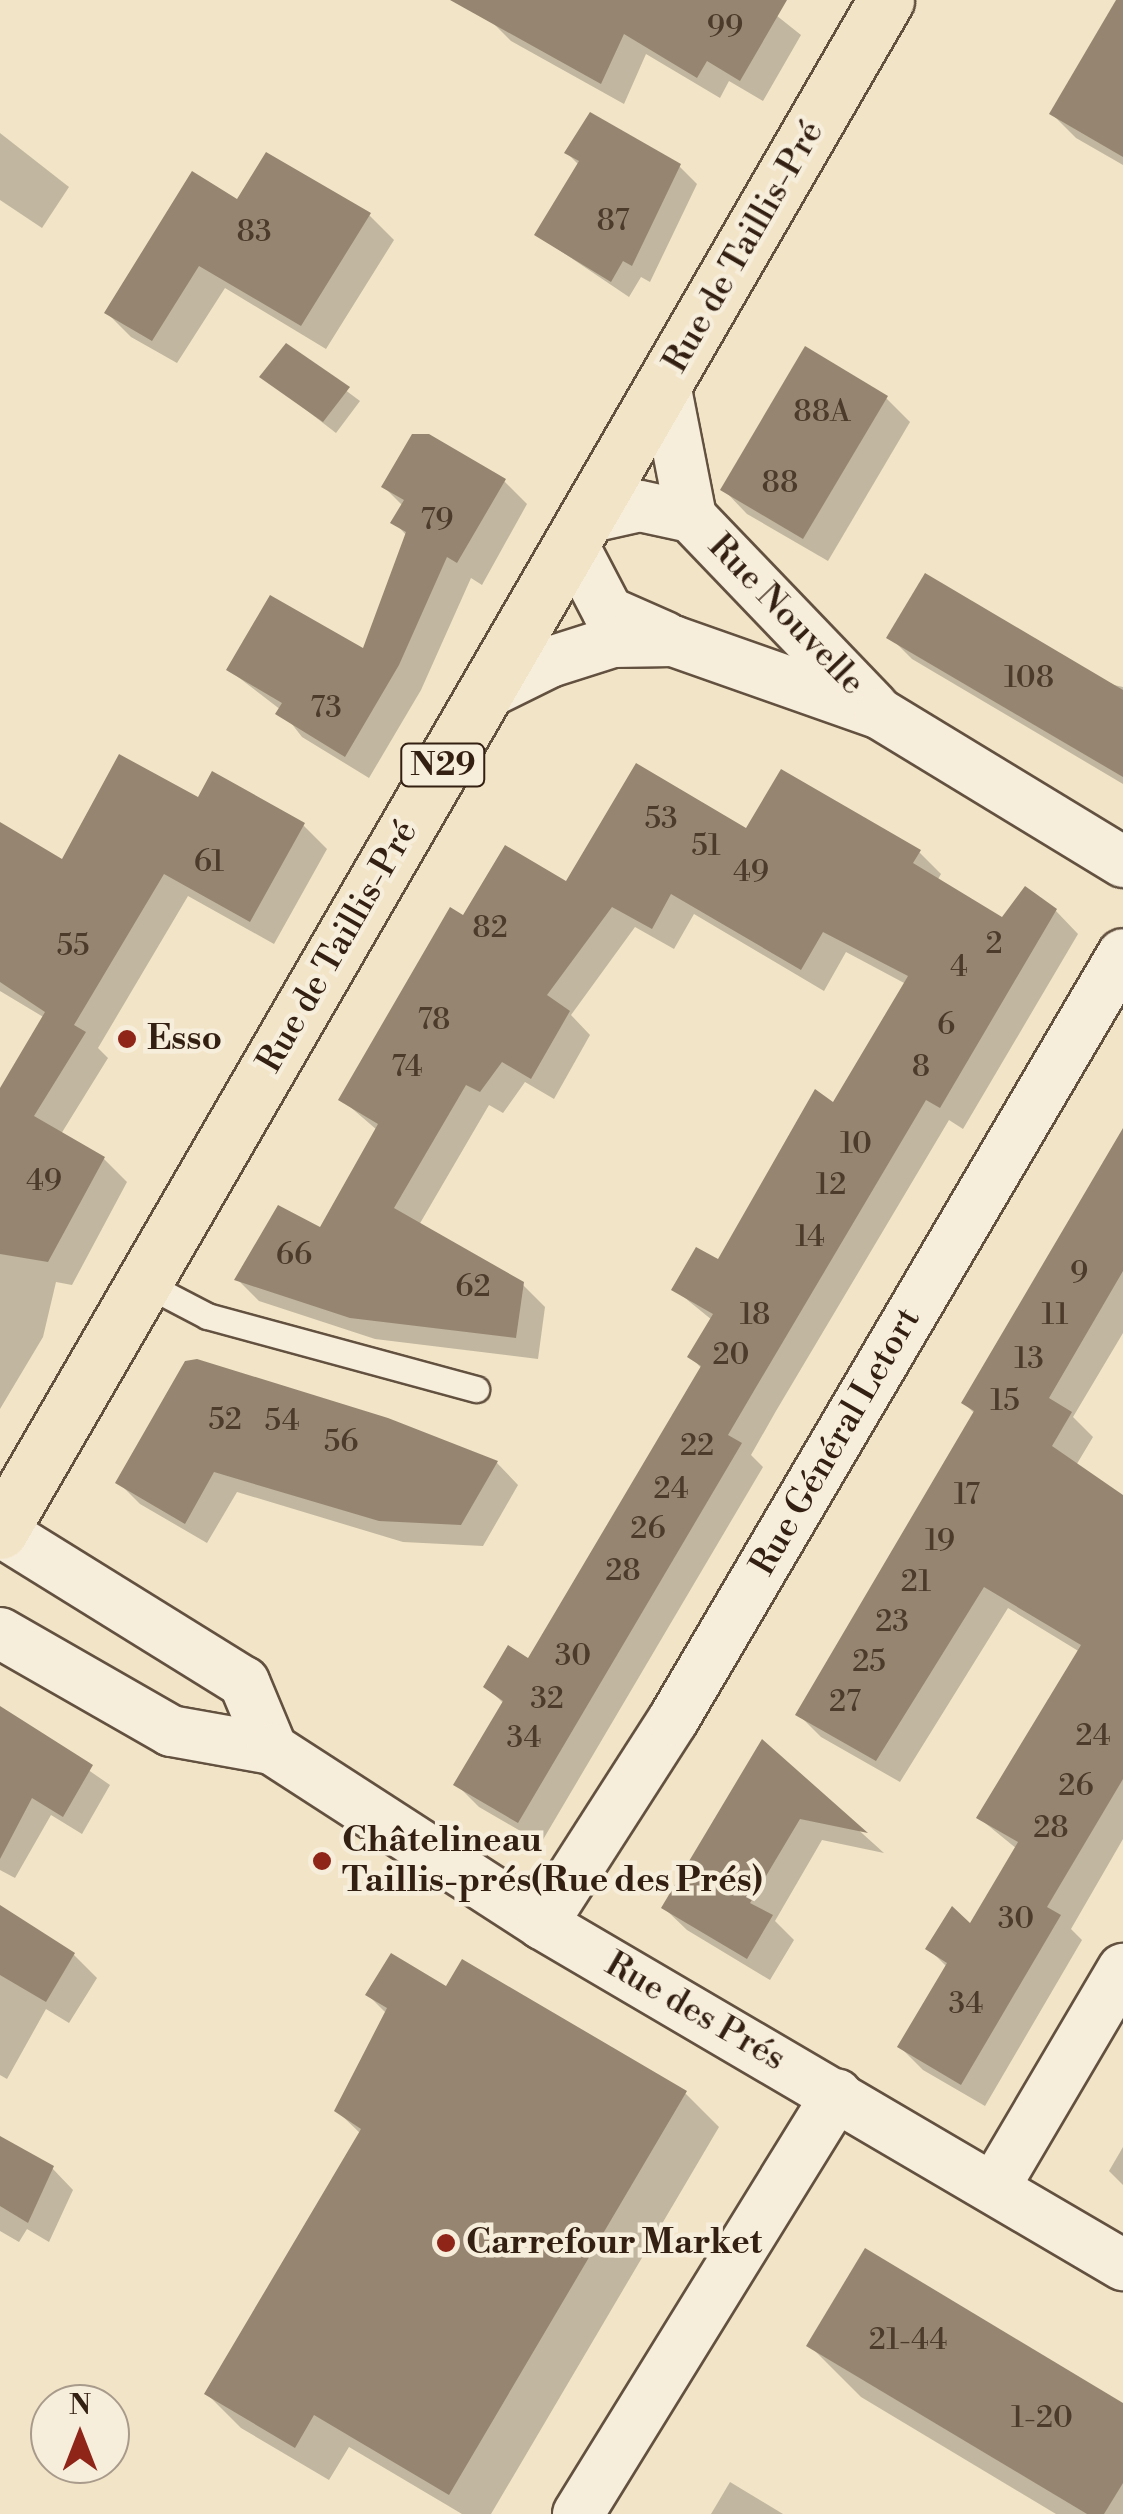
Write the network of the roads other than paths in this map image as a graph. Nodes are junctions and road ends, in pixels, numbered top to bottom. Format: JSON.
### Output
{"nodes":[{"id":1,"x":886,"y":0,"type":"edge"},
{"id":2,"x":665,"y":384,"type":"junction"},
{"id":3,"x":691,"y":518,"type":"junction"},
{"id":4,"x":579,"y":530,"type":"junction"},
{"id":5,"x":674,"y":641,"type":"junction"},
{"id":6,"x":483,"y":695,"type":"junction"},
{"id":7,"x":880,"y":714,"type":"junction"},
{"id":8,"x":1123,"y":862,"type":"edge"},
{"id":9,"x":1123,"y":954,"type":"edge"},
{"id":10,"x":144,"y":1283,"type":"junction"},
{"id":11,"x":476,"y":1389,"type":"dead end"},
{"id":12,"x":0,"y":1531,"type":"edge"},
{"id":13,"x":0,"y":1633,"type":"edge"},
{"id":14,"x":272,"y":1749,"type":"junction"},
{"id":15,"x":542,"y":1924,"type":"junction"},
{"id":16,"x":1123,"y":1969,"type":"edge"},
{"id":17,"x":836,"y":2094,"type":"junction"},
{"id":18,"x":995,"y":2186,"type":"junction"},
{"id":19,"x":1123,"y":2265,"type":"edge"},
{"id":20,"x":578,"y":2514,"type":"edge"}],
"edges":[{"from":1,"to":2,"type":"main road","name":"Rue de Taillis-Pré","number":"N29"},
{"from":2,"to":3,"type":"street","name":"Rue Nouvelle"},
{"from":2,"to":4,"type":"main road","name":"Rue de Taillis-Pré","number":"N29"},
{"from":3,"to":4,"type":"street","name":"Rue Nouvelle"},
{"from":3,"to":7,"type":"street","name":"Rue Nouvelle"},
{"from":4,"to":5,"type":"street","name":"Rue Nouvelle"},
{"from":4,"to":6,"type":"main road","name":"Rue de Taillis-Pré","number":"N29"},
{"from":5,"to":6,"type":"street","name":"Rue Nouvelle"},
{"from":5,"to":7,"type":"street","name":"Rue Nouvelle"},
{"from":6,"to":10,"type":"main road","name":"Rue de Taillis-Pré","number":"N29"},
{"from":7,"to":8,"type":"street","name":"Rue Nouvelle"},
{"from":9,"to":15,"type":"street","name":"Rue Général Letort"},
{"from":10,"to":11,"type":"lane"},
{"from":10,"to":12,"type":"main road","name":"Rue de Taillis-Pré","number":"N29"},
{"from":12,"to":14,"type":"street"},
{"from":13,"to":14,"type":"street"},
{"from":14,"to":15,"type":"street","name":"Rue des Prés"},
{"from":15,"to":17,"type":"street","name":"Rue des Prés"},
{"from":16,"to":18,"type":"street"},
{"from":17,"to":18,"type":"street","name":"Rue des Prés"},
{"from":17,"to":20,"type":"street"},
{"from":18,"to":19,"type":"street","name":"Rue des Prés"}]}
